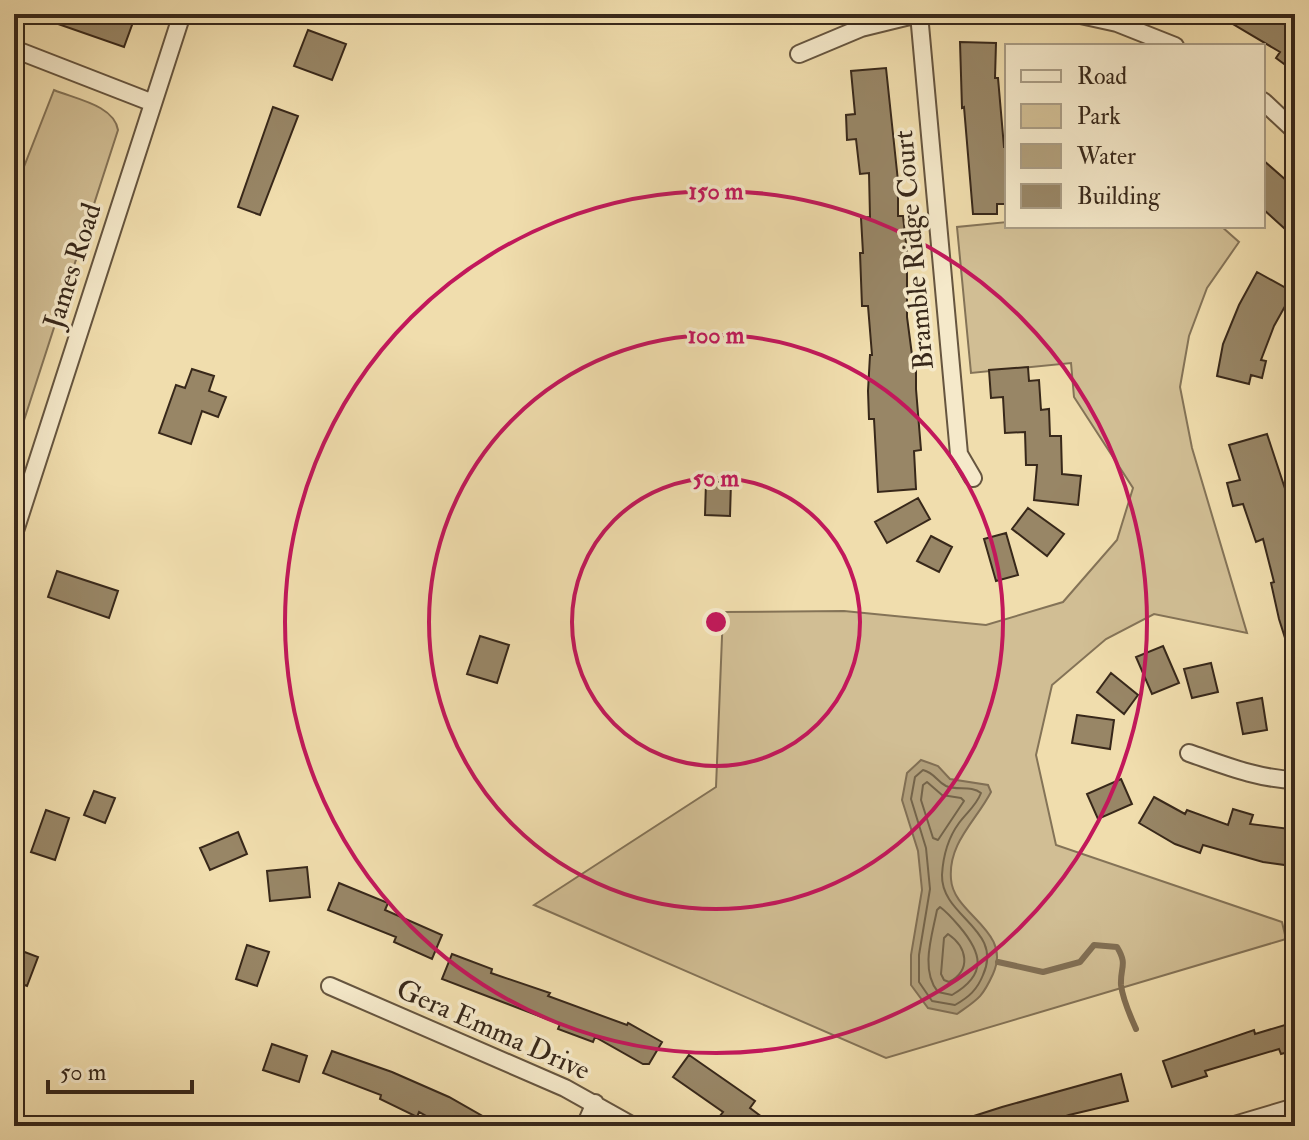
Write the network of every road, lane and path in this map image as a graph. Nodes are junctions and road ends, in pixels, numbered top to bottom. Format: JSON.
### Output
{"nodes":[{"id":1,"x":182,"y":14,"type":"edge"},
{"id":2,"x":918,"y":14,"type":"edge"},
{"id":3,"x":1076,"y":14,"type":"edge"},
{"id":4,"x":1170,"y":44,"type":"edge"},
{"id":5,"x":14,"y":49,"type":"edge"},
{"id":6,"x":799,"y":54,"type":"dead end"},
{"id":7,"x":153,"y":103,"type":"junction"},
{"id":8,"x":1265,"y":103,"type":"edge"},
{"id":9,"x":1295,"y":131,"type":"edge"},
{"id":10,"x":973,"y":478,"type":"dead end"},
{"id":11,"x":14,"y":534,"type":"edge"},
{"id":12,"x":1189,"y":753,"type":"dead end"},
{"id":13,"x":1295,"y":780,"type":"edge"},
{"id":14,"x":330,"y":986,"type":"dead end"},
{"id":15,"x":595,"y":1103,"type":"junction"},
{"id":16,"x":1295,"y":1107,"type":"edge"},
{"id":17,"x":585,"y":1126,"type":"edge"},
{"id":18,"x":633,"y":1126,"type":"edge"},
{"id":19,"x":1231,"y":1126,"type":"edge"}],
"edges":[{"from":1,"to":7,"type":"street","name":"James Road"},
{"from":2,"to":6,"type":"street"},
{"from":2,"to":10,"type":"street","name":"Bramble Ridge Court"},
{"from":3,"to":4,"type":"street"},
{"from":5,"to":7,"type":"street"},
{"from":7,"to":11,"type":"street","name":"James Road"},
{"from":8,"to":9,"type":"street"},
{"from":12,"to":13,"type":"street"},
{"from":14,"to":15,"type":"street","name":"Gera Emma Drive"},
{"from":15,"to":17,"type":"street"},
{"from":15,"to":18,"type":"street","name":"Gera Emma Drive"},
{"from":16,"to":19,"type":"street"}]}
